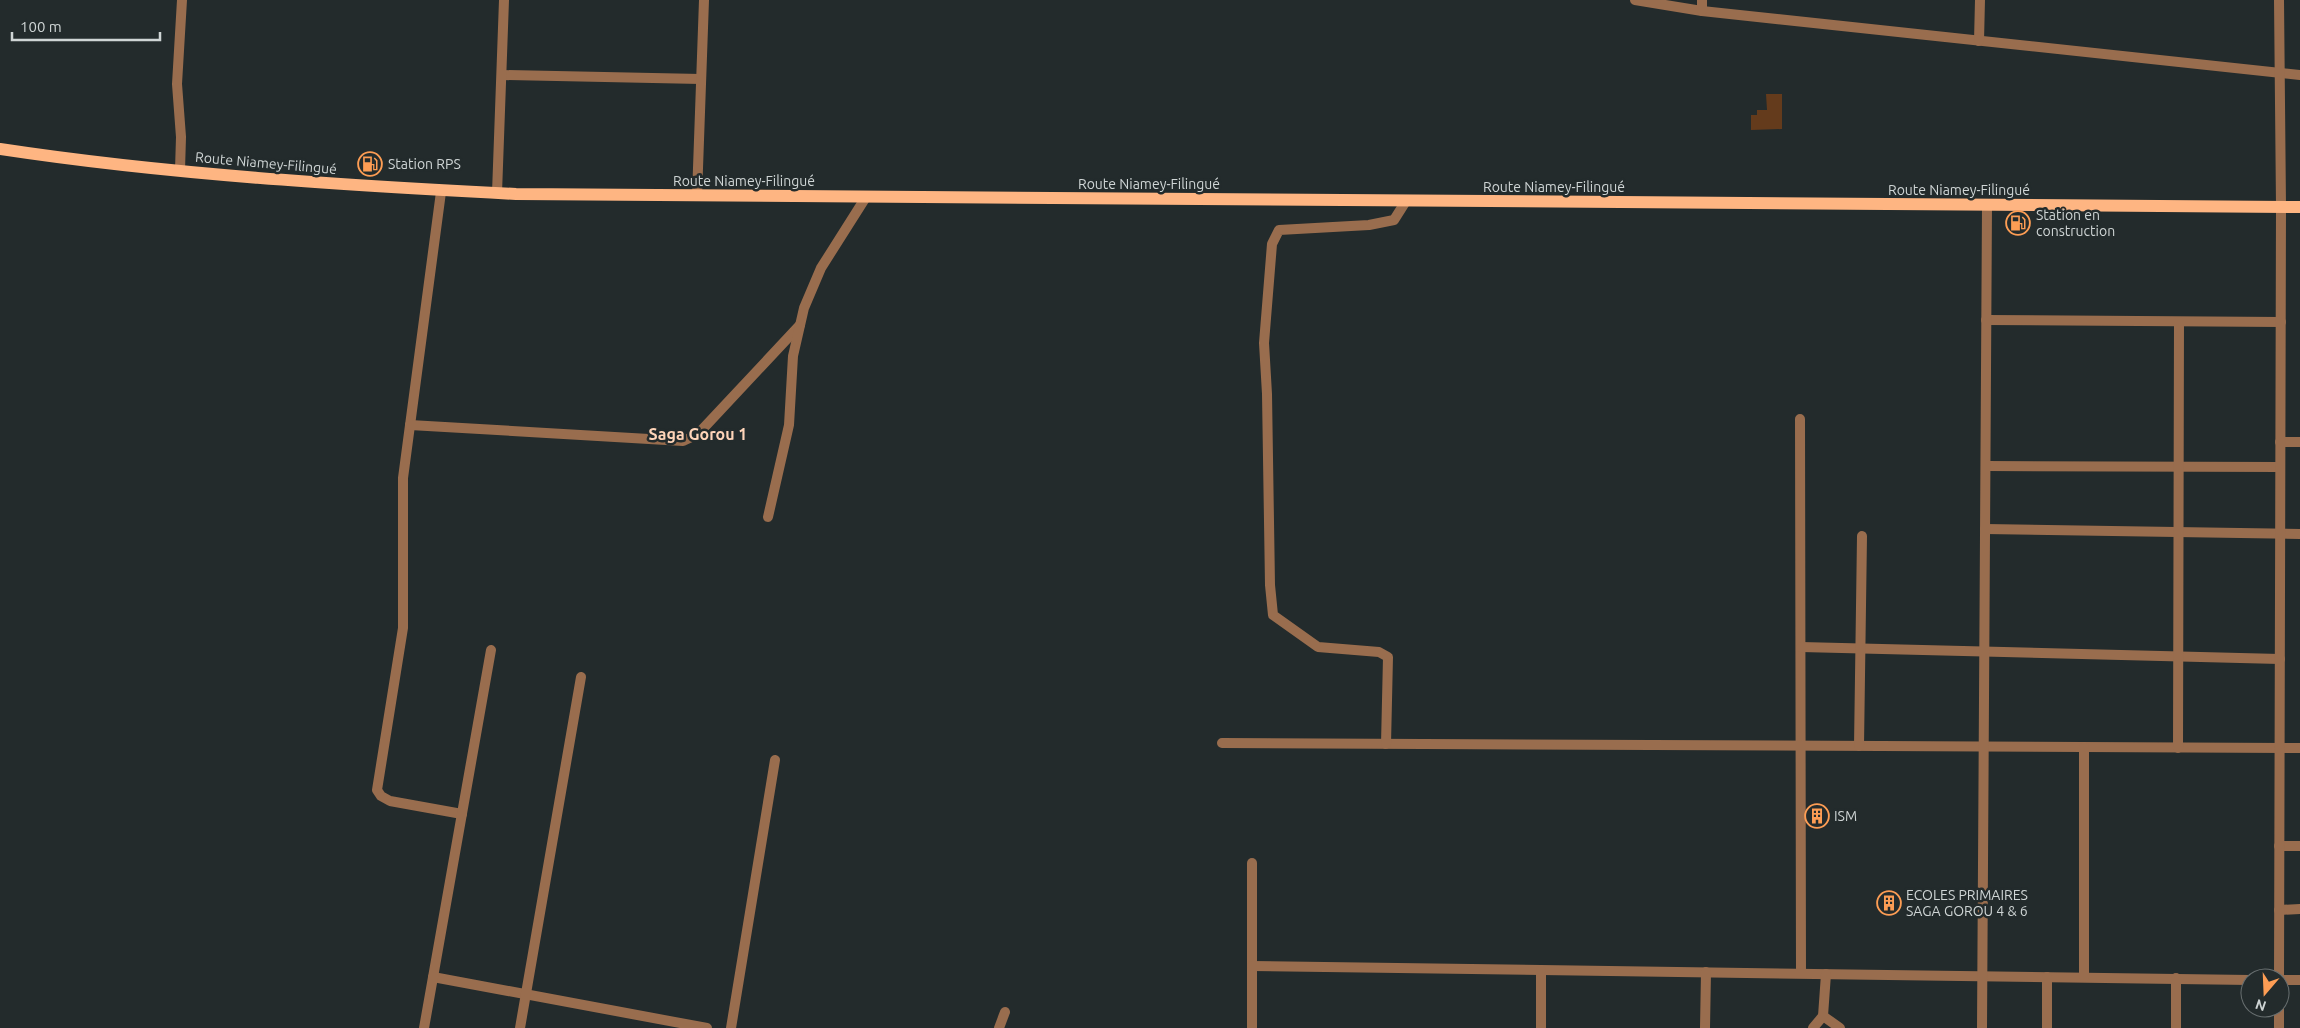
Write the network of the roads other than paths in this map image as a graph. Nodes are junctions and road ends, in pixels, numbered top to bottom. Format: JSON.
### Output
{"nodes":[{"id":1,"x":182,"y":0,"type":"edge"},
{"id":2,"x":504,"y":0,"type":"edge"},
{"id":3,"x":704,"y":0,"type":"edge"},
{"id":4,"x":1635,"y":0,"type":"edge"},
{"id":5,"x":1702,"y":0,"type":"edge"},
{"id":6,"x":1980,"y":0,"type":"edge"},
{"id":7,"x":2280,"y":0,"type":"edge"},
{"id":8,"x":1702,"y":11,"type":"junction"},
{"id":9,"x":1979,"y":41,"type":"junction"},
{"id":10,"x":2279,"y":73,"type":"junction"},
{"id":11,"x":502,"y":75,"type":"junction"},
{"id":12,"x":2300,"y":75,"type":"edge"},
{"id":13,"x":701,"y":79,"type":"junction"},
{"id":14,"x":0,"y":149,"type":"edge"},
{"id":15,"x":180,"y":170,"type":"junction"},
{"id":16,"x":441,"y":192,"type":"junction"},
{"id":17,"x":498,"y":193,"type":"junction"},
{"id":18,"x":697,"y":196,"type":"junction"},
{"id":19,"x":866,"y":197,"type":"junction"},
{"id":20,"x":1406,"y":201,"type":"junction"},
{"id":21,"x":1987,"y":206,"type":"junction"},
{"id":22,"x":2281,"y":206,"type":"junction"},
{"id":23,"x":2300,"y":207,"type":"edge"},
{"id":24,"x":1986,"y":320,"type":"junction"},
{"id":25,"x":2179,"y":322,"type":"junction"},
{"id":26,"x":2281,"y":322,"type":"junction"},
{"id":27,"x":800,"y":325,"type":"junction"},
{"id":28,"x":1800,"y":419,"type":"dead end"},
{"id":29,"x":410,"y":425,"type":"junction"},
{"id":30,"x":2280,"y":442,"type":"junction"},
{"id":31,"x":2300,"y":442,"type":"edge"},
{"id":32,"x":1986,"y":466,"type":"junction"},
{"id":33,"x":2179,"y":467,"type":"junction"},
{"id":34,"x":2280,"y":467,"type":"junction"},
{"id":35,"x":768,"y":517,"type":"dead end"},
{"id":36,"x":1985,"y":529,"type":"junction"},
{"id":37,"x":2179,"y":532,"type":"junction"},
{"id":38,"x":2280,"y":534,"type":"junction"},
{"id":39,"x":2300,"y":534,"type":"edge"},
{"id":40,"x":1862,"y":536,"type":"dead end"},
{"id":41,"x":1801,"y":647,"type":"junction"},
{"id":42,"x":1860,"y":648,"type":"junction"},
{"id":43,"x":491,"y":650,"type":"dead end"},
{"id":44,"x":1984,"y":652,"type":"junction"},
{"id":45,"x":2179,"y":656,"type":"junction"},
{"id":46,"x":2280,"y":659,"type":"junction"},
{"id":47,"x":581,"y":677,"type":"dead end"},
{"id":48,"x":1222,"y":743,"type":"dead end"},
{"id":49,"x":1386,"y":744,"type":"junction"},
{"id":50,"x":1801,"y":746,"type":"junction"},
{"id":51,"x":1859,"y":746,"type":"junction"},
{"id":52,"x":1984,"y":747,"type":"junction"},
{"id":53,"x":2084,"y":747,"type":"junction"},
{"id":54,"x":2178,"y":748,"type":"junction"},
{"id":55,"x":2279,"y":748,"type":"junction"},
{"id":56,"x":2300,"y":748,"type":"edge"},
{"id":57,"x":775,"y":760,"type":"dead end"},
{"id":58,"x":462,"y":814,"type":"junction"},
{"id":59,"x":2279,"y":846,"type":"junction"},
{"id":60,"x":2300,"y":846,"type":"edge"},
{"id":61,"x":1252,"y":863,"type":"dead end"},
{"id":62,"x":2300,"y":909,"type":"edge"},
{"id":63,"x":2279,"y":910,"type":"junction"},
{"id":64,"x":1252,"y":966,"type":"junction"},
{"id":65,"x":2279,"y":968,"type":"edge"},
{"id":66,"x":1541,"y":970,"type":"junction"},
{"id":67,"x":1706,"y":972,"type":"junction"},
{"id":68,"x":1801,"y":973,"type":"junction"},
{"id":69,"x":1826,"y":974,"type":"junction"},
{"id":70,"x":1983,"y":976,"type":"junction"},
{"id":71,"x":433,"y":977,"type":"junction"},
{"id":72,"x":2047,"y":977,"type":"junction"},
{"id":73,"x":2084,"y":977,"type":"junction"},
{"id":74,"x":2176,"y":978,"type":"junction"},
{"id":75,"x":2240,"y":980,"type":"edge"},
{"id":76,"x":526,"y":994,"type":"junction"},
{"id":77,"x":1005,"y":1012,"type":"dead end"},
{"id":78,"x":1823,"y":1016,"type":"junction"},
{"id":79,"x":424,"y":1028,"type":"edge"},
{"id":80,"x":520,"y":1028,"type":"edge"},
{"id":81,"x":707,"y":1028,"type":"edge"},
{"id":82,"x":731,"y":1028,"type":"edge"},
{"id":83,"x":998,"y":1028,"type":"edge"},
{"id":84,"x":1252,"y":1028,"type":"edge"},
{"id":85,"x":1541,"y":1028,"type":"edge"},
{"id":86,"x":1706,"y":1028,"type":"edge"},
{"id":87,"x":1813,"y":1028,"type":"edge"},
{"id":88,"x":1840,"y":1028,"type":"edge"},
{"id":89,"x":1982,"y":1028,"type":"edge"},
{"id":90,"x":2047,"y":1028,"type":"edge"},
{"id":91,"x":2176,"y":1028,"type":"edge"}],
"edges":[{"from":1,"to":15,"type":"street"},
{"from":2,"to":11,"type":"street"},
{"from":3,"to":13,"type":"street"},
{"from":4,"to":8,"type":"street"},
{"from":5,"to":8,"type":"street"},
{"from":6,"to":9,"type":"street"},
{"from":7,"to":10,"type":"street"},
{"from":8,"to":9,"type":"street"},
{"from":9,"to":10,"type":"street"},
{"from":10,"to":12,"type":"street"},
{"from":10,"to":22,"type":"street"},
{"from":11,"to":13,"type":"street"},
{"from":11,"to":17,"type":"street"},
{"from":13,"to":18,"type":"street"},
{"from":14,"to":15,"type":"main road","name":"Route Niamey-Filingué"},
{"from":15,"to":16,"type":"main road","name":"Route Niamey-Filingué"},
{"from":16,"to":17,"type":"main road","name":"Route Niamey-Filingué"},
{"from":16,"to":29,"type":"street"},
{"from":17,"to":18,"type":"main road","name":"Route Niamey-Filingué"},
{"from":18,"to":19,"type":"main road","name":"Route Niamey-Filingué"},
{"from":19,"to":20,"type":"main road","name":"Route Niamey-Filingué"},
{"from":19,"to":27,"type":"street"},
{"from":20,"to":21,"type":"main road","name":"Route Niamey-Filingué"},
{"from":20,"to":49,"type":"street"},
{"from":21,"to":22,"type":"main road","name":"Route Niamey-Filingué"},
{"from":21,"to":24,"type":"street"},
{"from":22,"to":23,"type":"main road","name":"Route Niamey-Filingué"},
{"from":22,"to":26,"type":"street"},
{"from":24,"to":25,"type":"street"},
{"from":24,"to":32,"type":"street"},
{"from":25,"to":26,"type":"street"},
{"from":25,"to":33,"type":"street"},
{"from":26,"to":30,"type":"street"},
{"from":27,"to":29,"type":"street"},
{"from":27,"to":35,"type":"street"},
{"from":28,"to":41,"type":"street"},
{"from":29,"to":58,"type":"street"},
{"from":30,"to":31,"type":"street"},
{"from":30,"to":34,"type":"street"},
{"from":32,"to":33,"type":"street"},
{"from":32,"to":36,"type":"street"},
{"from":33,"to":34,"type":"street"},
{"from":33,"to":37,"type":"street"},
{"from":34,"to":38,"type":"street"},
{"from":36,"to":37,"type":"street"},
{"from":36,"to":44,"type":"street"},
{"from":37,"to":38,"type":"street"},
{"from":37,"to":45,"type":"street"},
{"from":38,"to":39,"type":"street"},
{"from":38,"to":46,"type":"street"},
{"from":40,"to":42,"type":"street"},
{"from":41,"to":42,"type":"street"},
{"from":41,"to":50,"type":"street"},
{"from":42,"to":44,"type":"street"},
{"from":42,"to":51,"type":"street"},
{"from":43,"to":58,"type":"street"},
{"from":44,"to":45,"type":"street"},
{"from":44,"to":52,"type":"street"},
{"from":45,"to":46,"type":"street"},
{"from":45,"to":54,"type":"street"},
{"from":46,"to":55,"type":"street"},
{"from":47,"to":76,"type":"street"},
{"from":48,"to":49,"type":"street"},
{"from":49,"to":50,"type":"street"},
{"from":50,"to":51,"type":"street"},
{"from":50,"to":68,"type":"street"},
{"from":51,"to":52,"type":"street"},
{"from":52,"to":53,"type":"street"},
{"from":52,"to":70,"type":"street"},
{"from":53,"to":54,"type":"street"},
{"from":53,"to":73,"type":"street"},
{"from":54,"to":55,"type":"street"},
{"from":55,"to":56,"type":"street"},
{"from":55,"to":59,"type":"street"},
{"from":57,"to":82,"type":"street"},
{"from":58,"to":71,"type":"street"},
{"from":59,"to":60,"type":"street"},
{"from":59,"to":63,"type":"street"},
{"from":61,"to":64,"type":"street"},
{"from":62,"to":63,"type":"street"},
{"from":63,"to":65,"type":"street"},
{"from":64,"to":66,"type":"street"},
{"from":64,"to":84,"type":"street"},
{"from":66,"to":67,"type":"street"},
{"from":66,"to":85,"type":"street"},
{"from":67,"to":68,"type":"street"},
{"from":67,"to":86,"type":"street"},
{"from":68,"to":69,"type":"street"},
{"from":69,"to":70,"type":"street"},
{"from":69,"to":78,"type":"street"},
{"from":70,"to":72,"type":"street"},
{"from":70,"to":89,"type":"street"},
{"from":71,"to":76,"type":"street"},
{"from":71,"to":79,"type":"street"},
{"from":72,"to":73,"type":"street"},
{"from":72,"to":90,"type":"street"},
{"from":73,"to":74,"type":"street"},
{"from":74,"to":75,"type":"street"},
{"from":74,"to":91,"type":"street"},
{"from":76,"to":80,"type":"street"},
{"from":76,"to":81,"type":"street"},
{"from":77,"to":83,"type":"street"},
{"from":78,"to":87,"type":"street"},
{"from":78,"to":88,"type":"street"}]}
